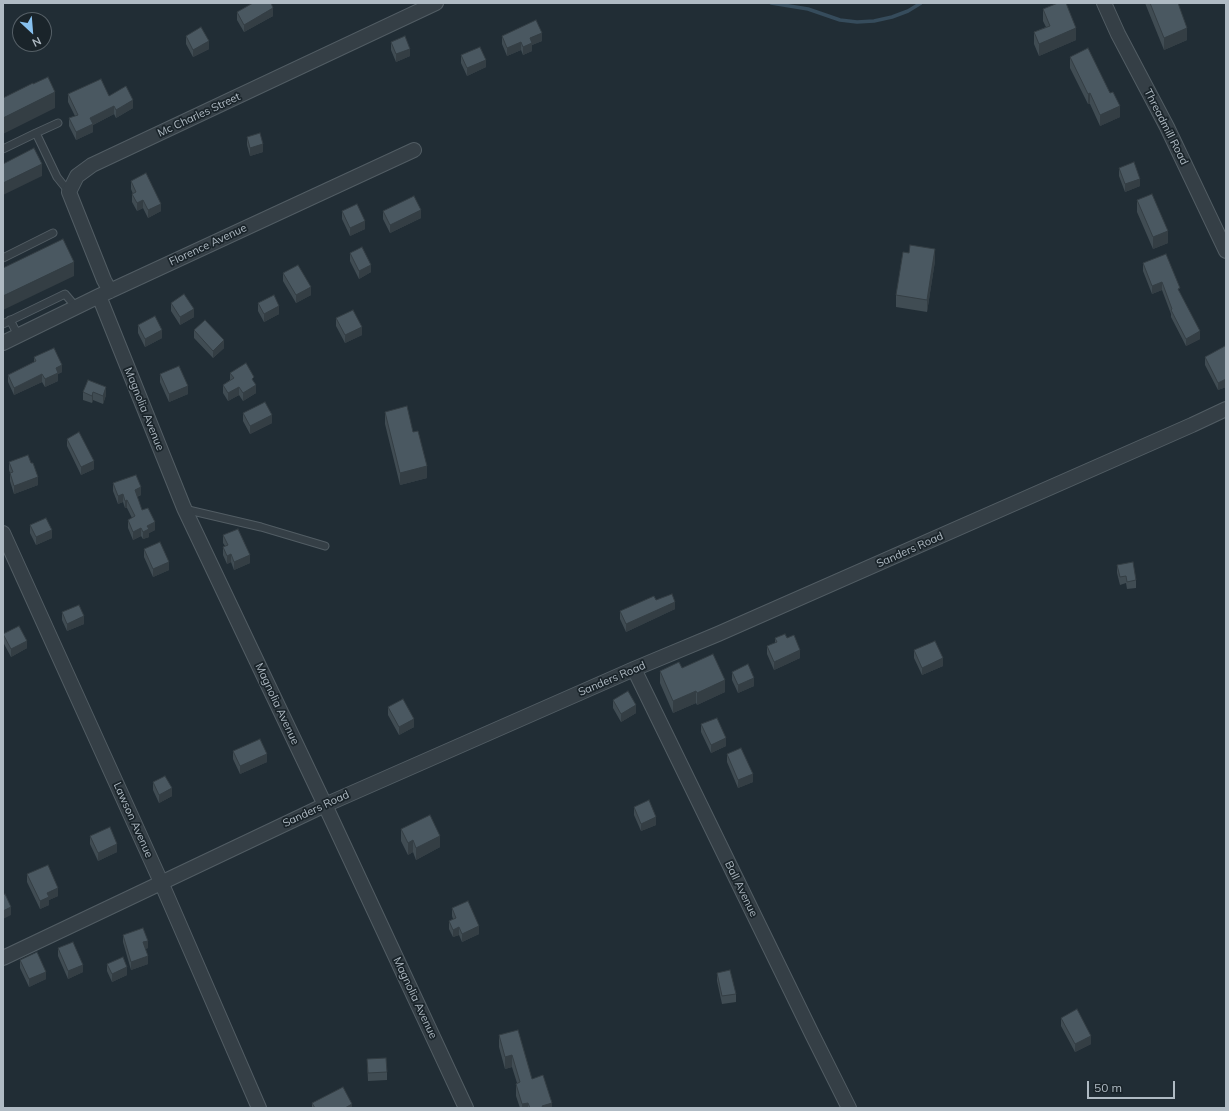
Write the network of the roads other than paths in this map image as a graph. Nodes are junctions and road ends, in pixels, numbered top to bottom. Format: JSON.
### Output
{"nodes":[{"id":1,"x":436,"y":3,"type":"edge"},
{"id":2,"x":1104,"y":3,"type":"edge"},
{"id":3,"x":58,"y":123,"type":"dead end"},
{"id":4,"x":36,"y":133,"type":"junction"},
{"id":5,"x":3,"y":149,"type":"edge"},
{"id":6,"x":414,"y":150,"type":"dead end"},
{"id":7,"x":69,"y":192,"type":"junction"},
{"id":8,"x":53,"y":233,"type":"dead end"},
{"id":9,"x":1226,"y":251,"type":"edge"},
{"id":10,"x":3,"y":258,"type":"edge"},
{"id":11,"x":105,"y":293,"type":"junction"},
{"id":12,"x":76,"y":308,"type":"junction"},
{"id":13,"x":10,"y":320,"type":"junction"},
{"id":14,"x":3,"y":324,"type":"edge"},
{"id":15,"x":18,"y":335,"type":"junction"},
{"id":16,"x":3,"y":343,"type":"edge"},
{"id":17,"x":1226,"y":409,"type":"edge"},
{"id":18,"x":184,"y":508,"type":"junction"},
{"id":19,"x":3,"y":533,"type":"edge"},
{"id":20,"x":325,"y":546,"type":"dead end"},
{"id":21,"x":634,"y":669,"type":"junction"},
{"id":22,"x":325,"y":804,"type":"junction"},
{"id":23,"x":161,"y":882,"type":"junction"},
{"id":24,"x":3,"y":958,"type":"edge"},
{"id":25,"x":259,"y":1108,"type":"edge"},
{"id":26,"x":466,"y":1108,"type":"edge"},
{"id":27,"x":849,"y":1108,"type":"edge"}],
"edges":[{"from":1,"to":7,"type":"street","name":"Mc Charles Street"},
{"from":2,"to":9,"type":"street","name":"Threadmill Road"},
{"from":3,"to":4,"type":"lane"},
{"from":4,"to":5,"type":"lane"},
{"from":4,"to":7,"type":"lane"},
{"from":6,"to":11,"type":"street","name":"Florence Avenue"},
{"from":7,"to":11,"type":"street"},
{"from":8,"to":10,"type":"lane"},
{"from":11,"to":12,"type":"street","name":"Florence Avenue"},
{"from":11,"to":18,"type":"street","name":"Magnolia Avenue"},
{"from":12,"to":13,"type":"lane"},
{"from":12,"to":15,"type":"street","name":"Florence Avenue"},
{"from":13,"to":14,"type":"lane"},
{"from":13,"to":15,"type":"lane"},
{"from":15,"to":16,"type":"street","name":"Florence Avenue"},
{"from":17,"to":21,"type":"street","name":"Sanders Road"},
{"from":18,"to":20,"type":"lane"},
{"from":18,"to":22,"type":"street","name":"Magnolia Avenue"},
{"from":19,"to":23,"type":"street","name":"Lawson Avenue"},
{"from":21,"to":22,"type":"street","name":"Sanders Road"},
{"from":21,"to":27,"type":"street","name":"Ball Avenue"},
{"from":22,"to":23,"type":"street","name":"Sanders Road"},
{"from":22,"to":26,"type":"street","name":"Magnolia Avenue"},
{"from":23,"to":24,"type":"street","name":"Sanders Road"},
{"from":23,"to":25,"type":"street","name":"Lawson Avenue"}]}
